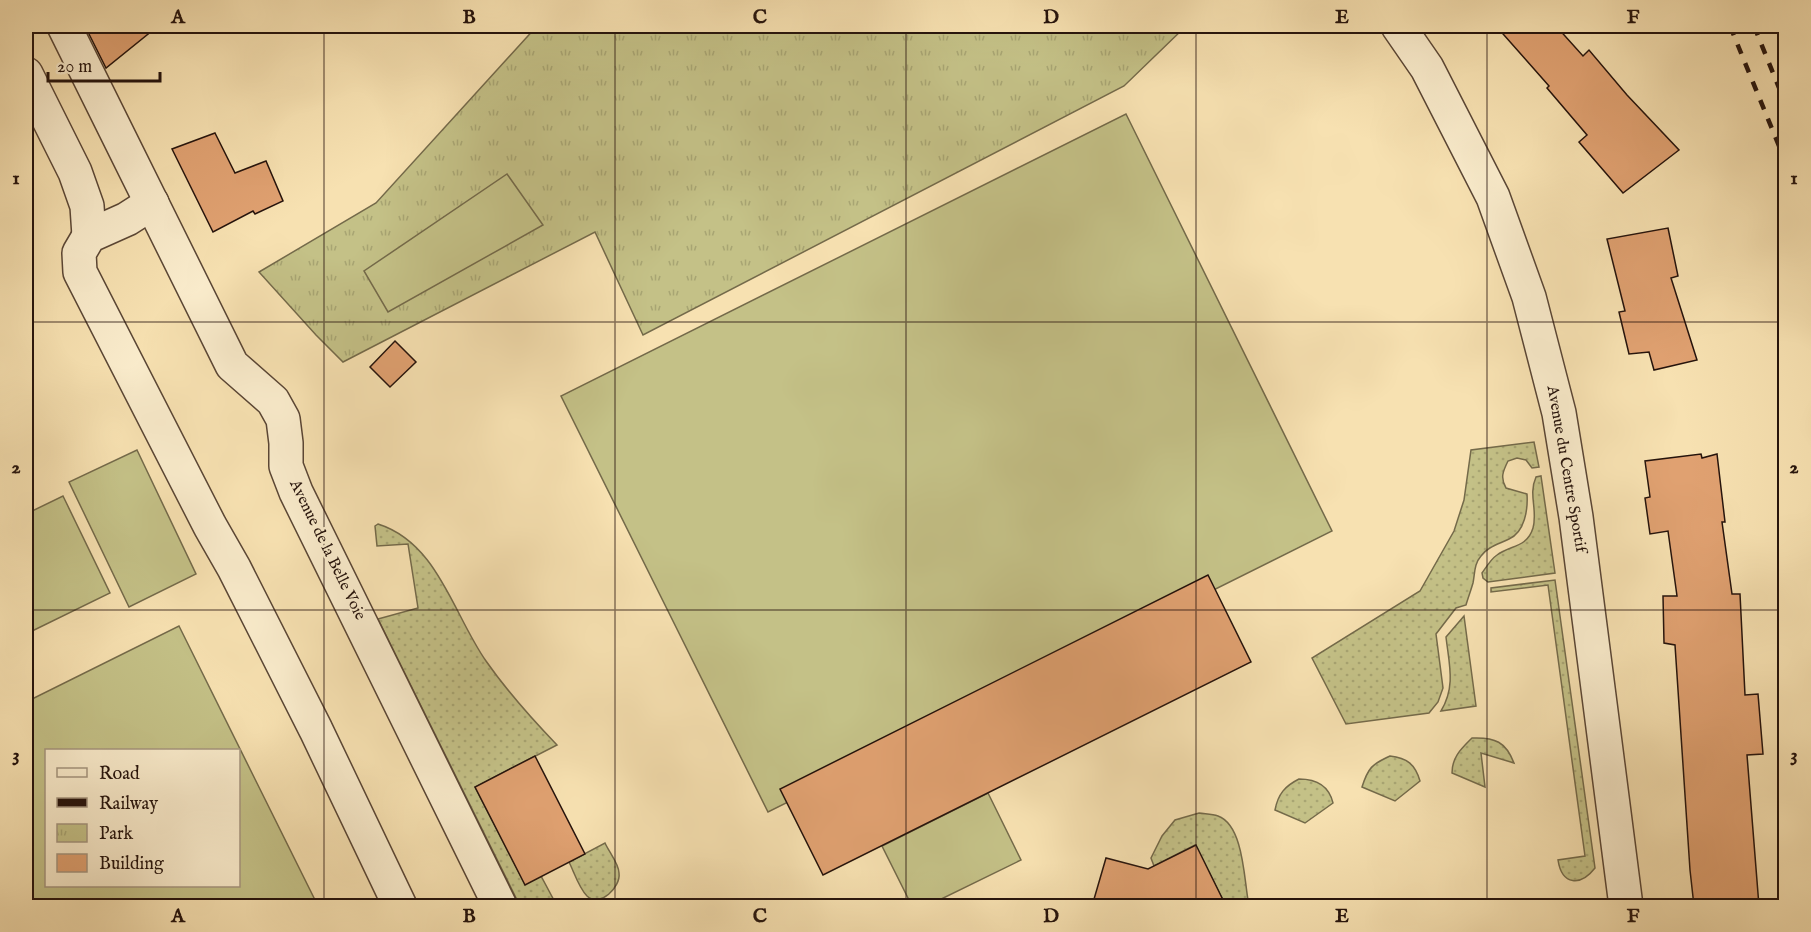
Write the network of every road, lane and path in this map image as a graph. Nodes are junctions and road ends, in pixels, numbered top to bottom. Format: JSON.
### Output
{"nodes":[{"id":1,"x":64,"y":26,"type":"edge"},
{"id":2,"x":1398,"y":26,"type":"edge"},
{"id":3,"x":26,"y":74,"type":"edge"},
{"id":4,"x":152,"y":202,"type":"junction"},
{"id":5,"x":89,"y":236,"type":"junction"},
{"id":6,"x":400,"y":906,"type":"edge"},
{"id":7,"x":500,"y":906,"type":"edge"},
{"id":8,"x":1626,"y":906,"type":"edge"}],
"edges":[{"from":1,"to":4,"type":"street","name":"Avenue de la Belle Voie"},
{"from":2,"to":8,"type":"street","name":"Avenue du Centre Sportif"},
{"from":3,"to":5,"type":"street"},
{"from":4,"to":5,"type":"street"},
{"from":4,"to":7,"type":"street","name":"Avenue de la Belle Voie"},
{"from":5,"to":6,"type":"street"}]}
